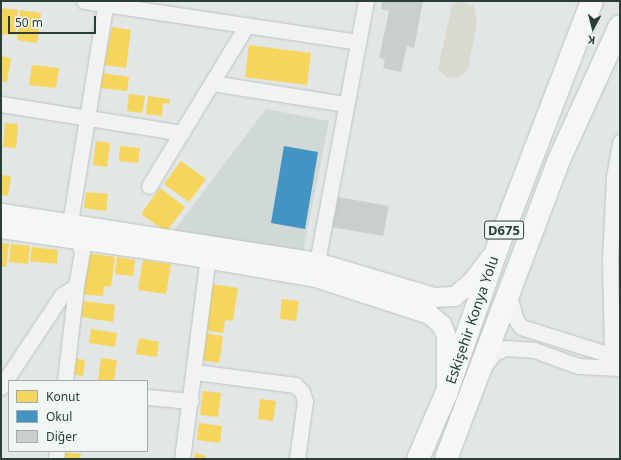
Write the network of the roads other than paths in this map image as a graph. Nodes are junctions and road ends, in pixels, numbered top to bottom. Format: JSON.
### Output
{"nodes":[{"id":1,"x":84,"y":1,"type":"edge"},
{"id":2,"x":366,"y":1,"type":"edge"},
{"id":3,"x":592,"y":1,"type":"edge"},
{"id":4,"x":105,"y":3,"type":"edge"},
{"id":5,"x":247,"y":25,"type":"junction"},
{"id":6,"x":620,"y":26,"type":"edge"},
{"id":7,"x":357,"y":42,"type":"junction"},
{"id":8,"x":212,"y":83,"type":"junction"},
{"id":9,"x":1,"y":104,"type":"edge"},
{"id":10,"x":345,"y":104,"type":"junction"},
{"id":11,"x":86,"y":119,"type":"junction"},
{"id":12,"x":182,"y":133,"type":"junction"},
{"id":13,"x":620,"y":142,"type":"edge"},
{"id":14,"x":149,"y":186,"type":"dead end"},
{"id":15,"x":1,"y":213,"type":"edge"},
{"id":16,"x":1,"y":228,"type":"edge"},
{"id":17,"x":74,"y":231,"type":"junction"},
{"id":18,"x":498,"y":246,"type":"junction"},
{"id":19,"x":208,"y":251,"type":"junction"},
{"id":20,"x":316,"y":270,"type":"junction"},
{"id":21,"x":76,"y":286,"type":"junction"},
{"id":22,"x":510,"y":295,"type":"junction"},
{"id":23,"x":617,"y":361,"type":"edge"},
{"id":24,"x":482,"y":369,"type":"junction"},
{"id":25,"x":195,"y":372,"type":"junction"},
{"id":26,"x":65,"y":380,"type":"edge"},
{"id":27,"x":1,"y":388,"type":"edge"},
{"id":28,"x":446,"y":394,"type":"junction"},
{"id":29,"x":148,"y":397,"type":"edge"},
{"id":30,"x":191,"y":401,"type":"junction"},
{"id":31,"x":182,"y":459,"type":"edge"},
{"id":32,"x":297,"y":459,"type":"edge"},
{"id":33,"x":418,"y":459,"type":"edge"},
{"id":34,"x":446,"y":459,"type":"edge"}],
"edges":[{"from":1,"to":4,"type":"street"},
{"from":2,"to":7,"type":"street"},
{"from":3,"to":18,"type":"highway","name":"Eskişehir Konya Yolu","number":"D675"},
{"from":4,"to":5,"type":"street"},
{"from":4,"to":11,"type":"street"},
{"from":5,"to":7,"type":"street"},
{"from":5,"to":8,"type":"street"},
{"from":6,"to":22,"type":"highway","name":"Eskişehir Konya Yolu","number":"D675"},
{"from":7,"to":10,"type":"street"},
{"from":8,"to":10,"type":"street"},
{"from":8,"to":12,"type":"street"},
{"from":9,"to":11,"type":"street"},
{"from":10,"to":20,"type":"street"},
{"from":11,"to":12,"type":"street"},
{"from":11,"to":17,"type":"street"},
{"from":12,"to":14,"type":"street"},
{"from":13,"to":23,"type":"street"},
{"from":15,"to":17,"type":"main road"},
{"from":16,"to":17,"type":"main road"},
{"from":17,"to":19,"type":"main road"},
{"from":17,"to":21,"type":"street"},
{"from":18,"to":20,"type":"main road"},
{"from":18,"to":28,"type":"highway","name":"Eskişehir Konya Yolu","number":"D675"},
{"from":19,"to":20,"type":"main road"},
{"from":19,"to":25,"type":"street"},
{"from":20,"to":28,"type":"main road"},
{"from":21,"to":26,"type":"street"},
{"from":21,"to":27,"type":"street"},
{"from":22,"to":23,"type":"street"},
{"from":22,"to":24,"type":"highway","name":"Eskişehir Konya Yolu","number":"D675"},
{"from":23,"to":24,"type":"street"},
{"from":24,"to":34,"type":"highway","name":"Eskişehir Konya Yolu","number":"D675"},
{"from":25,"to":30,"type":"street"},
{"from":25,"to":32,"type":"street"},
{"from":28,"to":33,"type":"highway","name":"Eskişehir Konya Yolu","number":"D675"},
{"from":29,"to":30,"type":"street"},
{"from":30,"to":31,"type":"street"}]}
